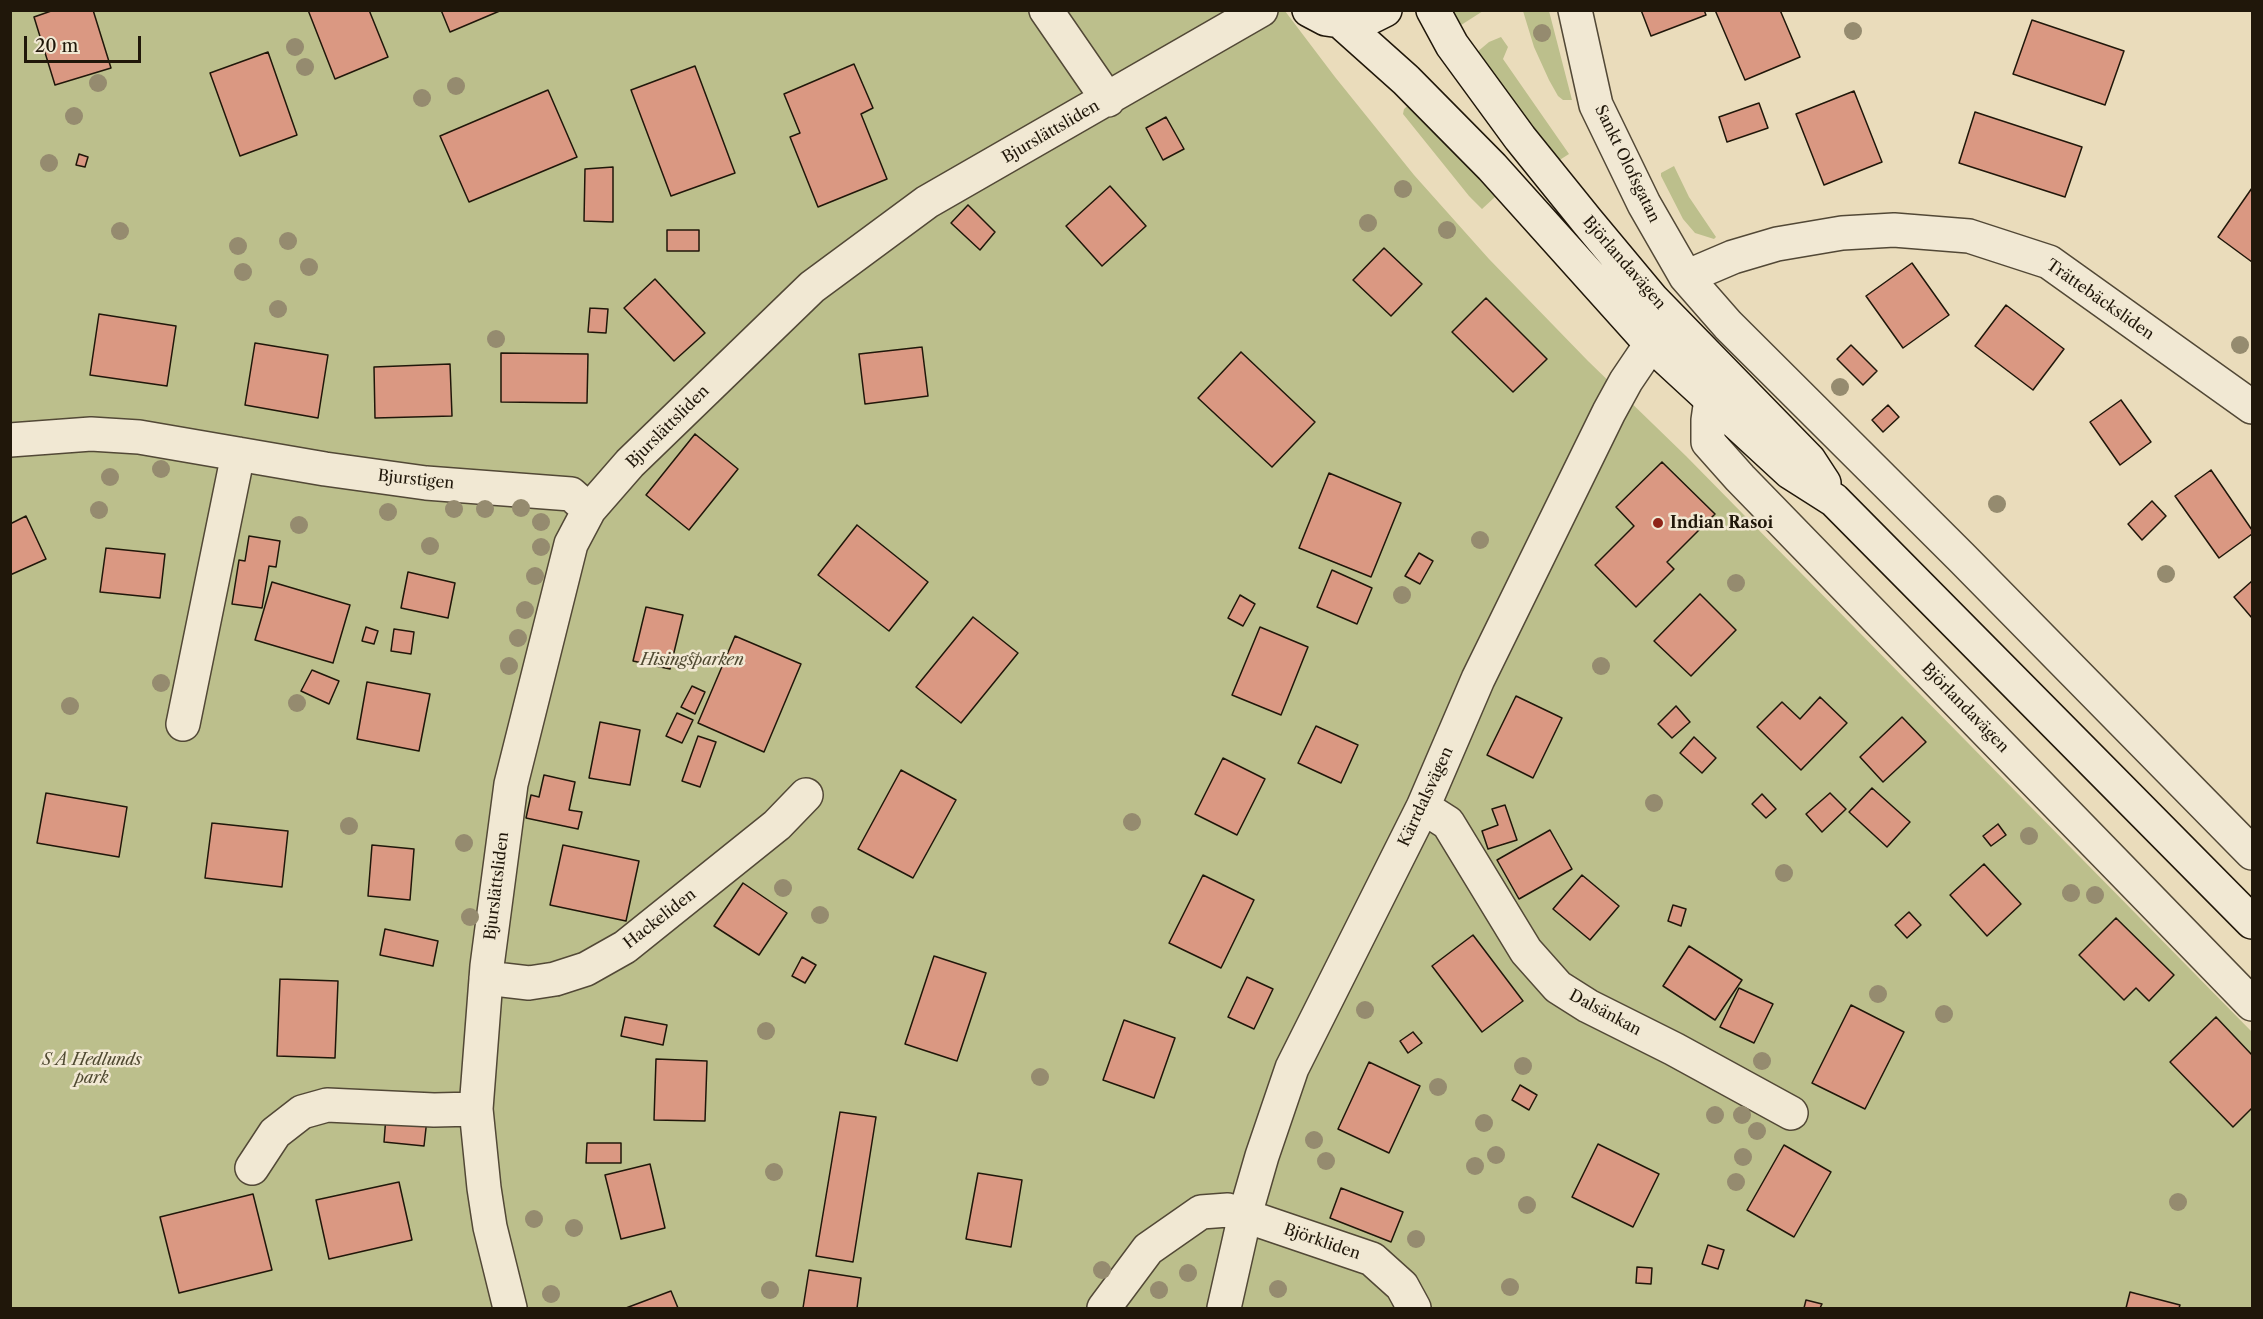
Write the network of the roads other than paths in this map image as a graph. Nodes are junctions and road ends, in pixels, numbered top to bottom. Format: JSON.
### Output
{"nodes":[{"id":1,"x":1046,"y":10,"type":"edge"},
{"id":2,"x":1261,"y":10,"type":"edge"},
{"id":3,"x":1309,"y":10,"type":"edge"},
{"id":4,"x":1385,"y":10,"type":"edge"},
{"id":5,"x":1433,"y":10,"type":"edge"},
{"id":6,"x":1575,"y":10,"type":"edge"},
{"id":7,"x":1340,"y":21,"type":"junction"},
{"id":8,"x":1108,"y":100,"type":"junction"},
{"id":9,"x":1686,"y":277,"type":"junction"},
{"id":10,"x":1653,"y":299,"type":"junction"},
{"id":11,"x":1651,"y":344,"type":"junction"},
{"id":12,"x":1711,"y":399,"type":"junction"},
{"id":13,"x":2253,"y":407,"type":"edge"},
{"id":14,"x":10,"y":440,"type":"edge"},
{"id":15,"x":238,"y":454,"type":"junction"},
{"id":16,"x":1834,"y":500,"type":"junction"},
{"id":17,"x":589,"y":510,"type":"junction"},
{"id":18,"x":183,"y":724,"type":"dead end"},
{"id":19,"x":806,"y":795,"type":"dead end"},
{"id":20,"x":1423,"y":807,"type":"junction"},
{"id":21,"x":2253,"y":853,"type":"edge"},
{"id":22,"x":2253,"y":922,"type":"edge"},
{"id":23,"x":486,"y":978,"type":"junction"},
{"id":24,"x":2253,"y":1004,"type":"edge"},
{"id":25,"x":476,"y":1109,"type":"junction"},
{"id":26,"x":1791,"y":1113,"type":"dead end"},
{"id":27,"x":252,"y":1167,"type":"dead end"},
{"id":28,"x":1245,"y":1215,"type":"junction"},
{"id":29,"x":510,"y":1308,"type":"edge"},
{"id":30,"x":1104,"y":1308,"type":"edge"},
{"id":31,"x":1224,"y":1308,"type":"edge"},
{"id":32,"x":1414,"y":1308,"type":"edge"}],
"edges":[{"from":1,"to":8,"type":"street"},
{"from":2,"to":8,"type":"street","name":"Bjurslättsliden"},
{"from":3,"to":7,"type":"street","name":"Björlandavägen"},
{"from":4,"to":7,"type":"street","name":"Björlandavägen"},
{"from":5,"to":10,"type":"street","name":"Björlandavägen"},
{"from":6,"to":9,"type":"street","name":"Sankt Olofsgatan"},
{"from":7,"to":11,"type":"street","name":"Björlandavägen"},
{"from":8,"to":17,"type":"street","name":"Bjurslättsliden"},
{"from":9,"to":13,"type":"street","name":"Trättebäcksliden"},
{"from":9,"to":21,"type":"street"},
{"from":10,"to":11,"type":"street"},
{"from":10,"to":16,"type":"street","name":"Björlandavägen"},
{"from":11,"to":12,"type":"street","name":"Björlandavägen"},
{"from":11,"to":20,"type":"street","name":"Kärrdalsvägen"},
{"from":12,"to":16,"type":"street","name":"Björlandavägen"},
{"from":12,"to":24,"type":"street","name":"Björlandavägen"},
{"from":14,"to":15,"type":"street","name":"Bjurstigen"},
{"from":15,"to":17,"type":"street","name":"Bjurstigen"},
{"from":15,"to":18,"type":"street"},
{"from":16,"to":22,"type":"street","name":"Björlandavägen"},
{"from":17,"to":23,"type":"street","name":"Bjurslättsliden"},
{"from":19,"to":23,"type":"street","name":"Hackeliden"},
{"from":20,"to":26,"type":"street","name":"Dalsänkan"},
{"from":20,"to":28,"type":"street","name":"Kärrdalsvägen"},
{"from":23,"to":25,"type":"street","name":"Bjurslättsliden"},
{"from":25,"to":27,"type":"street"},
{"from":25,"to":29,"type":"street","name":"Bjurslättsliden"},
{"from":28,"to":30,"type":"street"},
{"from":28,"to":31,"type":"street","name":"Kärrdalsvägen"},
{"from":28,"to":32,"type":"street","name":"Björkliden"}]}
